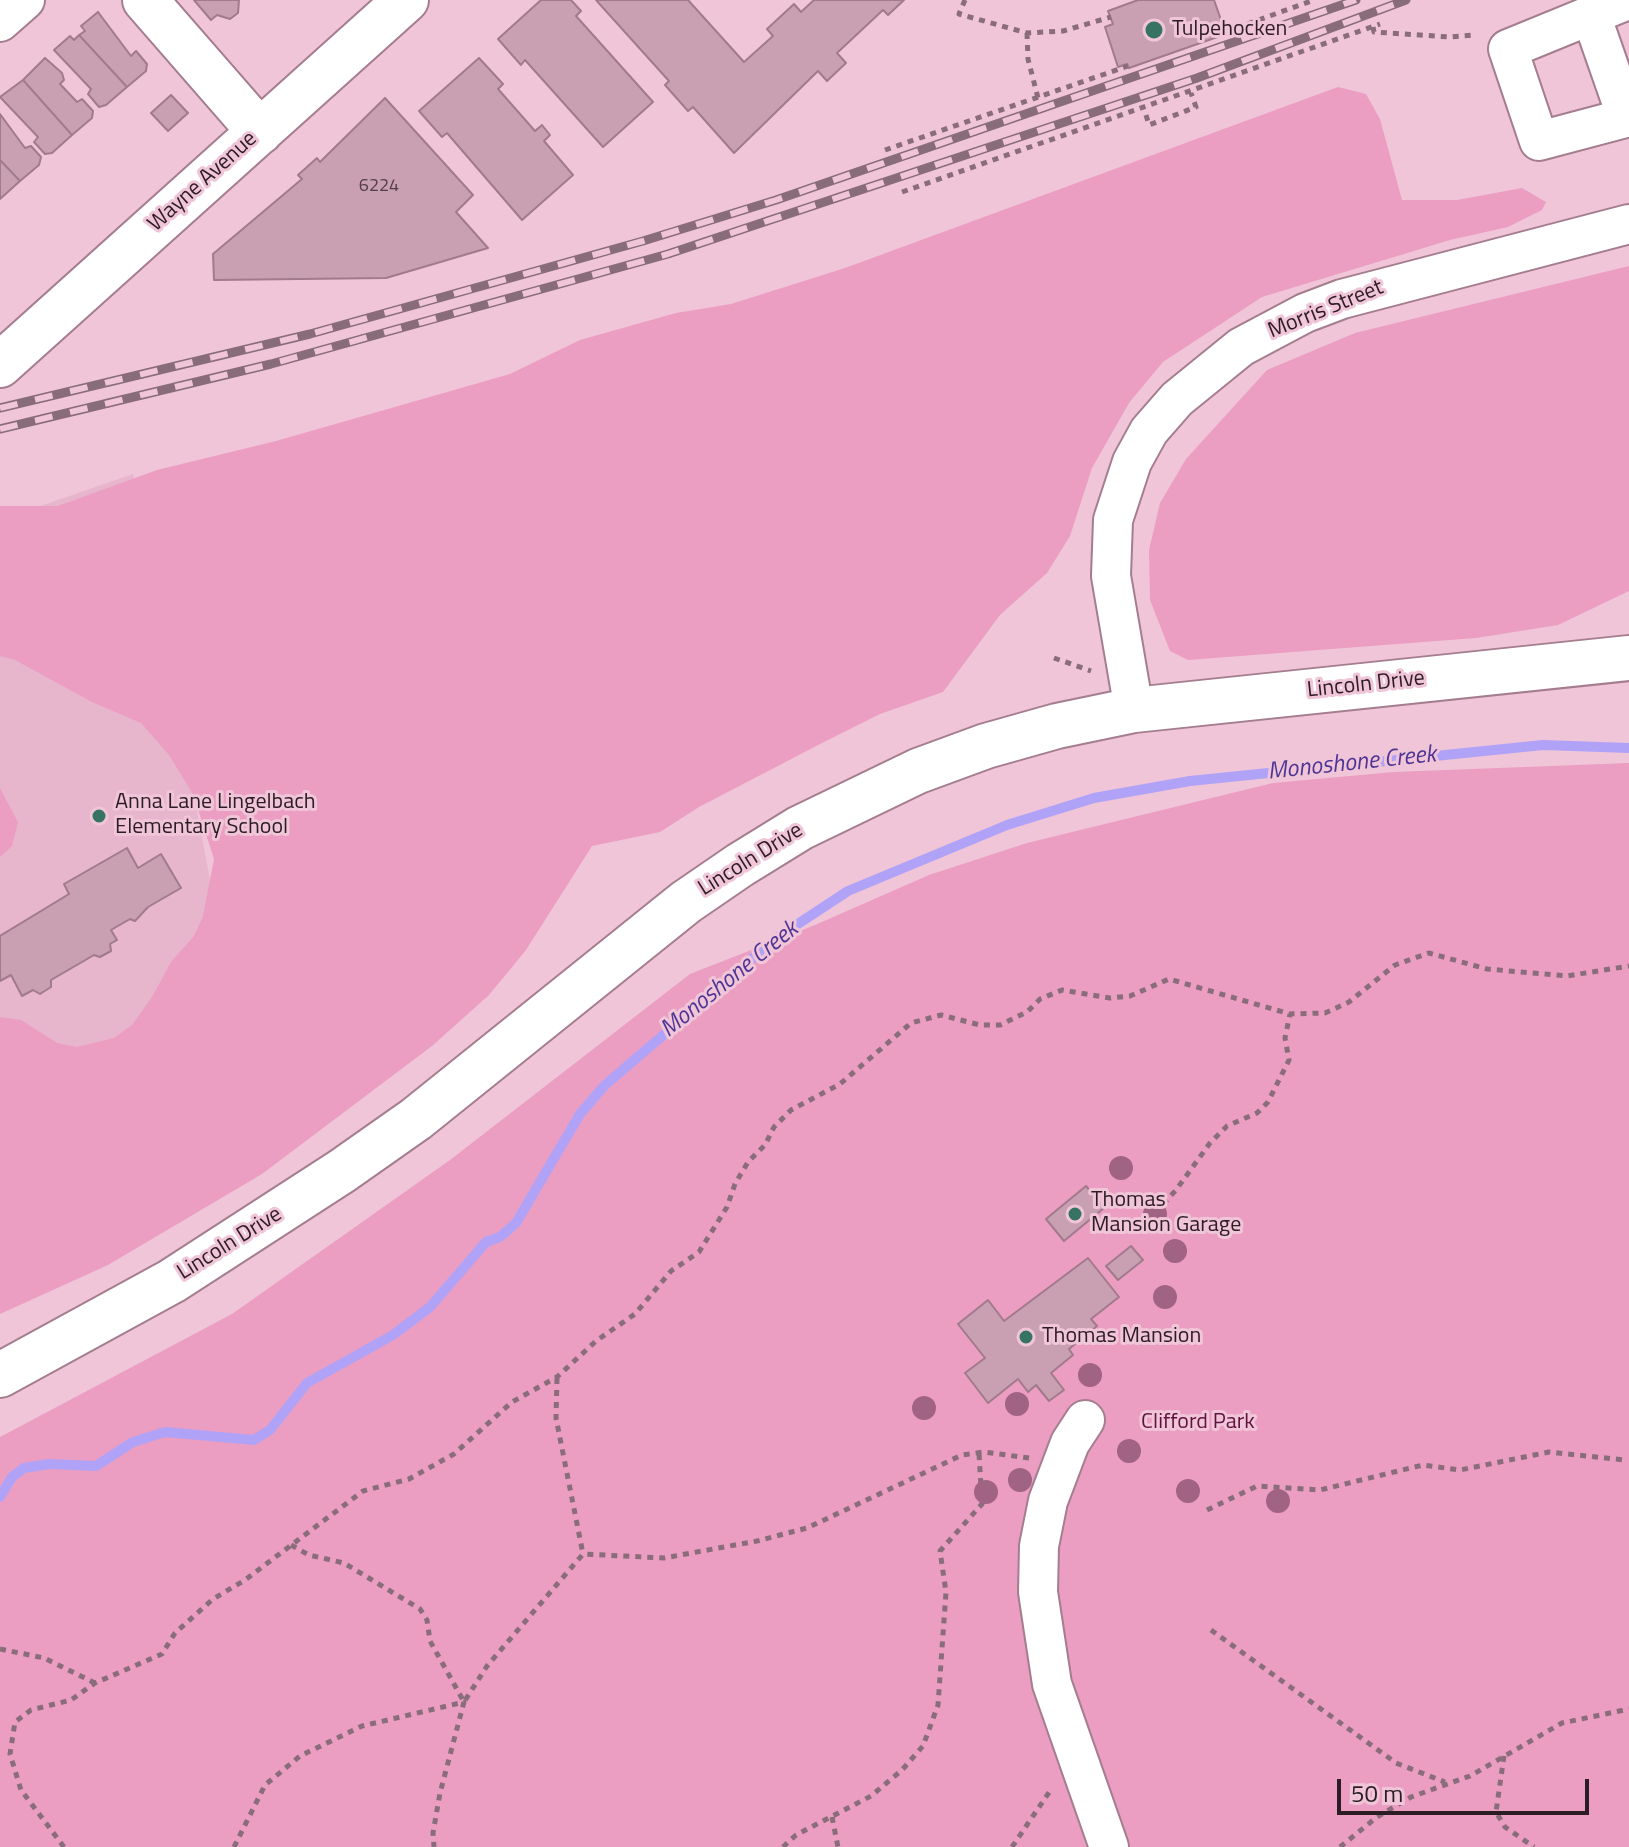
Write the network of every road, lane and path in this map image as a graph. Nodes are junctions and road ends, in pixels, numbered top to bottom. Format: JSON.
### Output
{"nodes":[{"id":1,"x":25,"y":0,"type":"edge"},
{"id":2,"x":145,"y":0,"type":"edge"},
{"id":3,"x":406,"y":0,"type":"edge"},
{"id":4,"x":965,"y":0,"type":"edge"},
{"id":5,"x":1314,"y":0,"type":"edge"},
{"id":6,"x":1628,"y":0,"type":"edge"},
{"id":7,"x":1591,"y":15,"type":"junction"},
{"id":8,"x":1111,"y":17,"type":"dead end"},
{"id":9,"x":0,"y":22,"type":"edge"},
{"id":10,"x":1380,"y":24,"type":"dead end"},
{"id":11,"x":1373,"y":27,"type":"junction"},
{"id":12,"x":1225,"y":32,"type":"dead end"},
{"id":13,"x":1027,"y":33,"type":"junction"},
{"id":14,"x":1508,"y":49,"type":"junction"},
{"id":15,"x":1128,"y":66,"type":"dead end"},
{"id":16,"x":1191,"y":93,"type":"junction"},
{"id":17,"x":1038,"y":98,"type":"junction"},
{"id":18,"x":1146,"y":115,"type":"dead end"},
{"id":19,"x":1628,"y":118,"type":"edge"},
{"id":20,"x":260,"y":132,"type":"junction"},
{"id":21,"x":885,"y":150,"type":"dead end"},
{"id":22,"x":902,"y":192,"type":"dead end"},
{"id":23,"x":1629,"y":224,"type":"edge"},
{"id":24,"x":0,"y":365,"type":"edge"},
{"id":25,"x":1054,"y":658,"type":"dead end"},
{"id":26,"x":1629,"y":658,"type":"edge"},
{"id":27,"x":1096,"y":672,"type":"dead end"},
{"id":28,"x":1134,"y":710,"type":"junction"},
{"id":29,"x":1629,"y":966,"type":"edge"},
{"id":30,"x":1290,"y":1014,"type":"junction"},
{"id":31,"x":1139,"y":1231,"type":"dead end"},
{"id":32,"x":0,"y":1375,"type":"edge"},
{"id":33,"x":557,"y":1377,"type":"junction"},
{"id":34,"x":1085,"y":1420,"type":"dead end"},
{"id":35,"x":979,"y":1453,"type":"junction"},
{"id":36,"x":1625,"y":1460,"type":"dead end"},
{"id":37,"x":1058,"y":1472,"type":"junction"},
{"id":38,"x":1207,"y":1510,"type":"dead end"},
{"id":39,"x":291,"y":1545,"type":"junction"},
{"id":40,"x":583,"y":1554,"type":"junction"},
{"id":41,"x":1211,"y":1630,"type":"dead end"},
{"id":42,"x":0,"y":1649,"type":"edge"},
{"id":43,"x":95,"y":1683,"type":"junction"},
{"id":44,"x":464,"y":1702,"type":"junction"},
{"id":45,"x":1629,"y":1709,"type":"edge"},
{"id":46,"x":1504,"y":1756,"type":"junction"},
{"id":47,"x":1079,"y":1760,"type":"junction"},
{"id":48,"x":1446,"y":1782,"type":"junction"},
{"id":49,"x":832,"y":1817,"type":"junction"},
{"id":50,"x":64,"y":1847,"type":"edge"},
{"id":51,"x":234,"y":1847,"type":"edge"},
{"id":52,"x":434,"y":1847,"type":"edge"},
{"id":53,"x":783,"y":1847,"type":"edge"},
{"id":54,"x":838,"y":1847,"type":"edge"},
{"id":55,"x":1012,"y":1847,"type":"edge"},
{"id":56,"x":1109,"y":1847,"type":"edge"},
{"id":57,"x":1340,"y":1847,"type":"edge"},
{"id":58,"x":1534,"y":1847,"type":"edge"}],
"edges":[{"from":1,"to":9,"type":"street"},
{"from":2,"to":20,"type":"main road"},
{"from":3,"to":20,"type":"main road","name":"Wayne Avenue"},
{"from":4,"to":13,"type":"path"},
{"from":5,"to":12,"type":"path"},
{"from":6,"to":7,"type":"street"},
{"from":7,"to":14,"type":"street"},
{"from":7,"to":19,"type":"street"},
{"from":8,"to":13,"type":"path"},
{"from":10,"to":11,"type":"path"},
{"from":11,"to":14,"type":"path"},
{"from":11,"to":16,"type":"path"},
{"from":13,"to":17,"type":"path"},
{"from":14,"to":19,"type":"street"},
{"from":15,"to":17,"type":"path"},
{"from":16,"to":18,"type":"path"},
{"from":16,"to":22,"type":"path"},
{"from":17,"to":21,"type":"path"},
{"from":20,"to":24,"type":"main road","name":"Wayne Avenue"},
{"from":23,"to":28,"type":"street","name":"Morris Street"},
{"from":25,"to":27,"type":"path"},
{"from":26,"to":28,"type":"main road","name":"Lincoln Drive"},
{"from":28,"to":32,"type":"main road","name":"Lincoln Drive"},
{"from":29,"to":30,"type":"path"},
{"from":30,"to":31,"type":"path"},
{"from":30,"to":33,"type":"path"},
{"from":33,"to":39,"type":"path"},
{"from":33,"to":40,"type":"path"},
{"from":34,"to":37,"type":"street"},
{"from":35,"to":37,"type":"path"},
{"from":35,"to":40,"type":"path"},
{"from":35,"to":49,"type":"path"},
{"from":36,"to":38,"type":"path"},
{"from":37,"to":47,"type":"street"},
{"from":39,"to":43,"type":"path"},
{"from":39,"to":44,"type":"path"},
{"from":40,"to":44,"type":"path"},
{"from":41,"to":48,"type":"path"},
{"from":42,"to":43,"type":"path"},
{"from":43,"to":50,"type":"path"},
{"from":44,"to":51,"type":"path"},
{"from":44,"to":52,"type":"path"},
{"from":45,"to":46,"type":"path"},
{"from":46,"to":48,"type":"path"},
{"from":46,"to":58,"type":"path"},
{"from":47,"to":55,"type":"path"},
{"from":47,"to":56,"type":"street"},
{"from":48,"to":57,"type":"path"},
{"from":49,"to":53,"type":"path"},
{"from":49,"to":54,"type":"path"}]}
